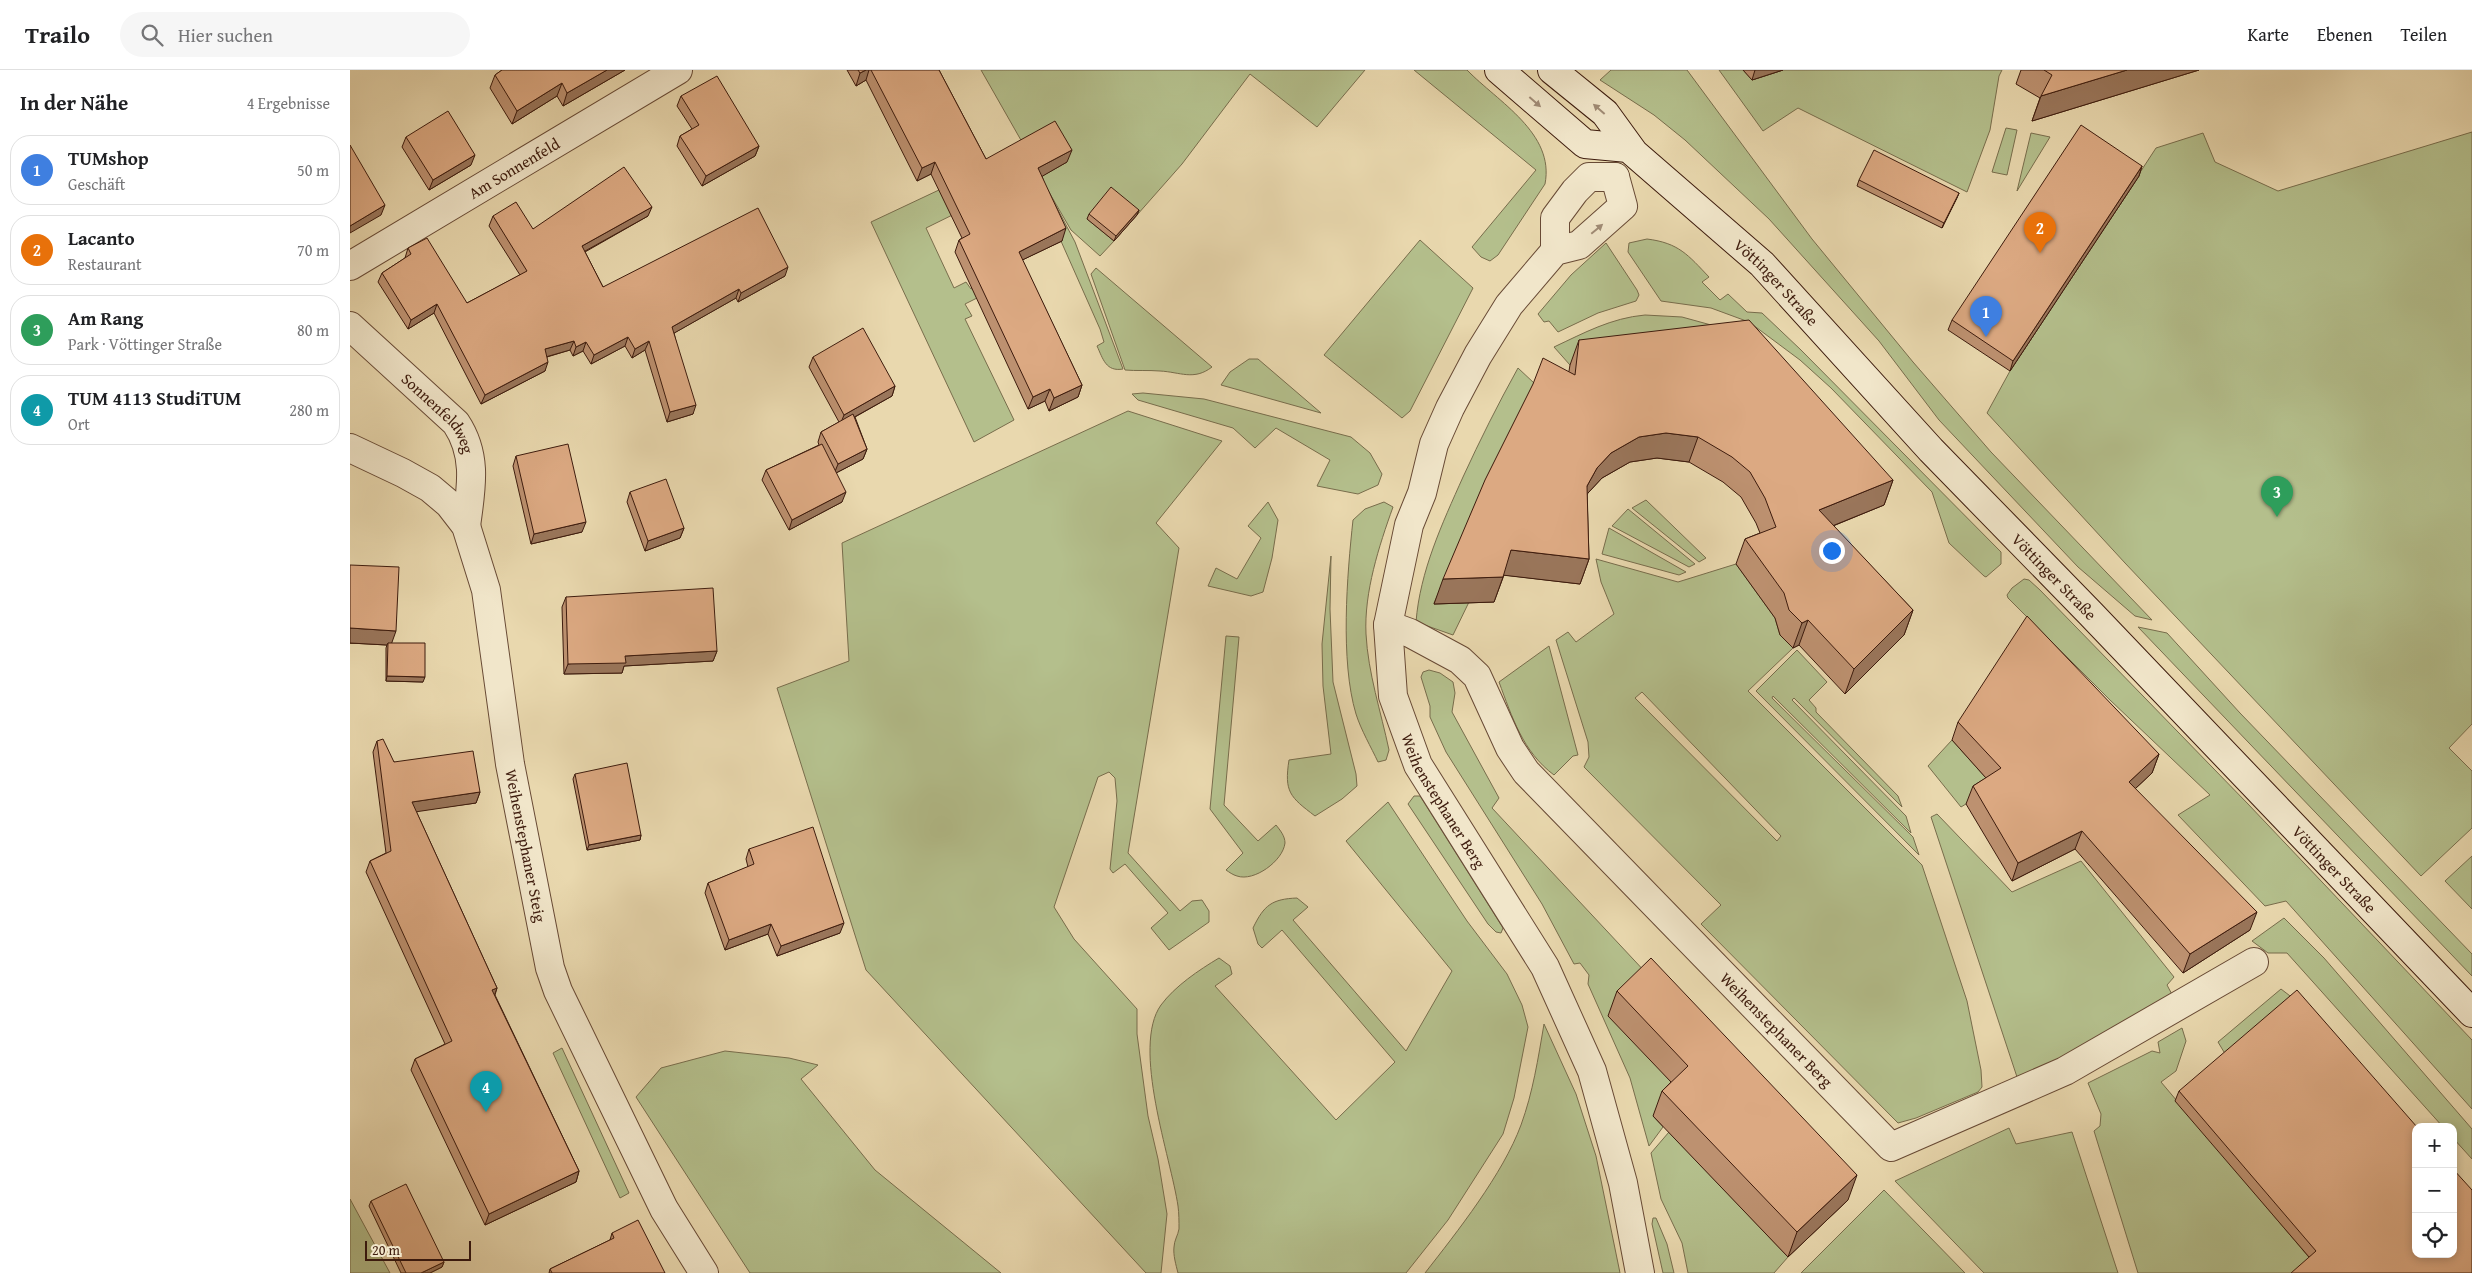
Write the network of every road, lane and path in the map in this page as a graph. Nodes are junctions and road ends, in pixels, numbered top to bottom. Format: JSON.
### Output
{"nodes":[{"id":1,"x":678,"y":70,"type":"edge"},
{"id":2,"x":1499,"y":70,"type":"edge"},
{"id":3,"x":1552,"y":70,"type":"edge"},
{"id":4,"x":1631,"y":150,"type":"junction"},
{"id":5,"x":1615,"y":177,"type":"junction"},
{"id":6,"x":1555,"y":251,"type":"junction"},
{"id":7,"x":350,"y":266,"type":"edge"},
{"id":8,"x":350,"y":326,"type":"edge"},
{"id":9,"x":350,"y":448,"type":"edge"},
{"id":10,"x":466,"y":526,"type":"junction"},
{"id":11,"x":1388,"y":625,"type":"junction"},
{"id":12,"x":2254,"y":962,"type":"dead end"},
{"id":13,"x":2472,"y":1013,"type":"edge"},
{"id":14,"x":704,"y":1273,"type":"edge"},
{"id":15,"x":1640,"y":1273,"type":"edge"}],
"edges":[{"from":1,"to":7,"type":"street","name":"Am Sonnenfeld"},
{"from":2,"to":4,"type":"street","one_way":true},
{"from":4,"to":3,"type":"street","name":"Vöttinger Straße","one_way":true},
{"from":4,"to":5,"type":"street"},
{"from":4,"to":13,"type":"street","name":"Vöttinger Straße"},
{"from":5,"to":6,"type":"street"},
{"from":6,"to":5,"type":"street","one_way":true},
{"from":6,"to":11,"type":"street","name":"Weihenstephaner Berg"},
{"from":8,"to":10,"type":"street","name":"Sonnenfeldweg"},
{"from":9,"to":10,"type":"street","name":"Weihenstephaner Steig"},
{"from":10,"to":14,"type":"street","name":"Weihenstephaner Steig"},
{"from":11,"to":12,"type":"street","name":"Weihenstephaner Berg"},
{"from":11,"to":15,"type":"street","name":"Weihenstephaner Berg"}]}
